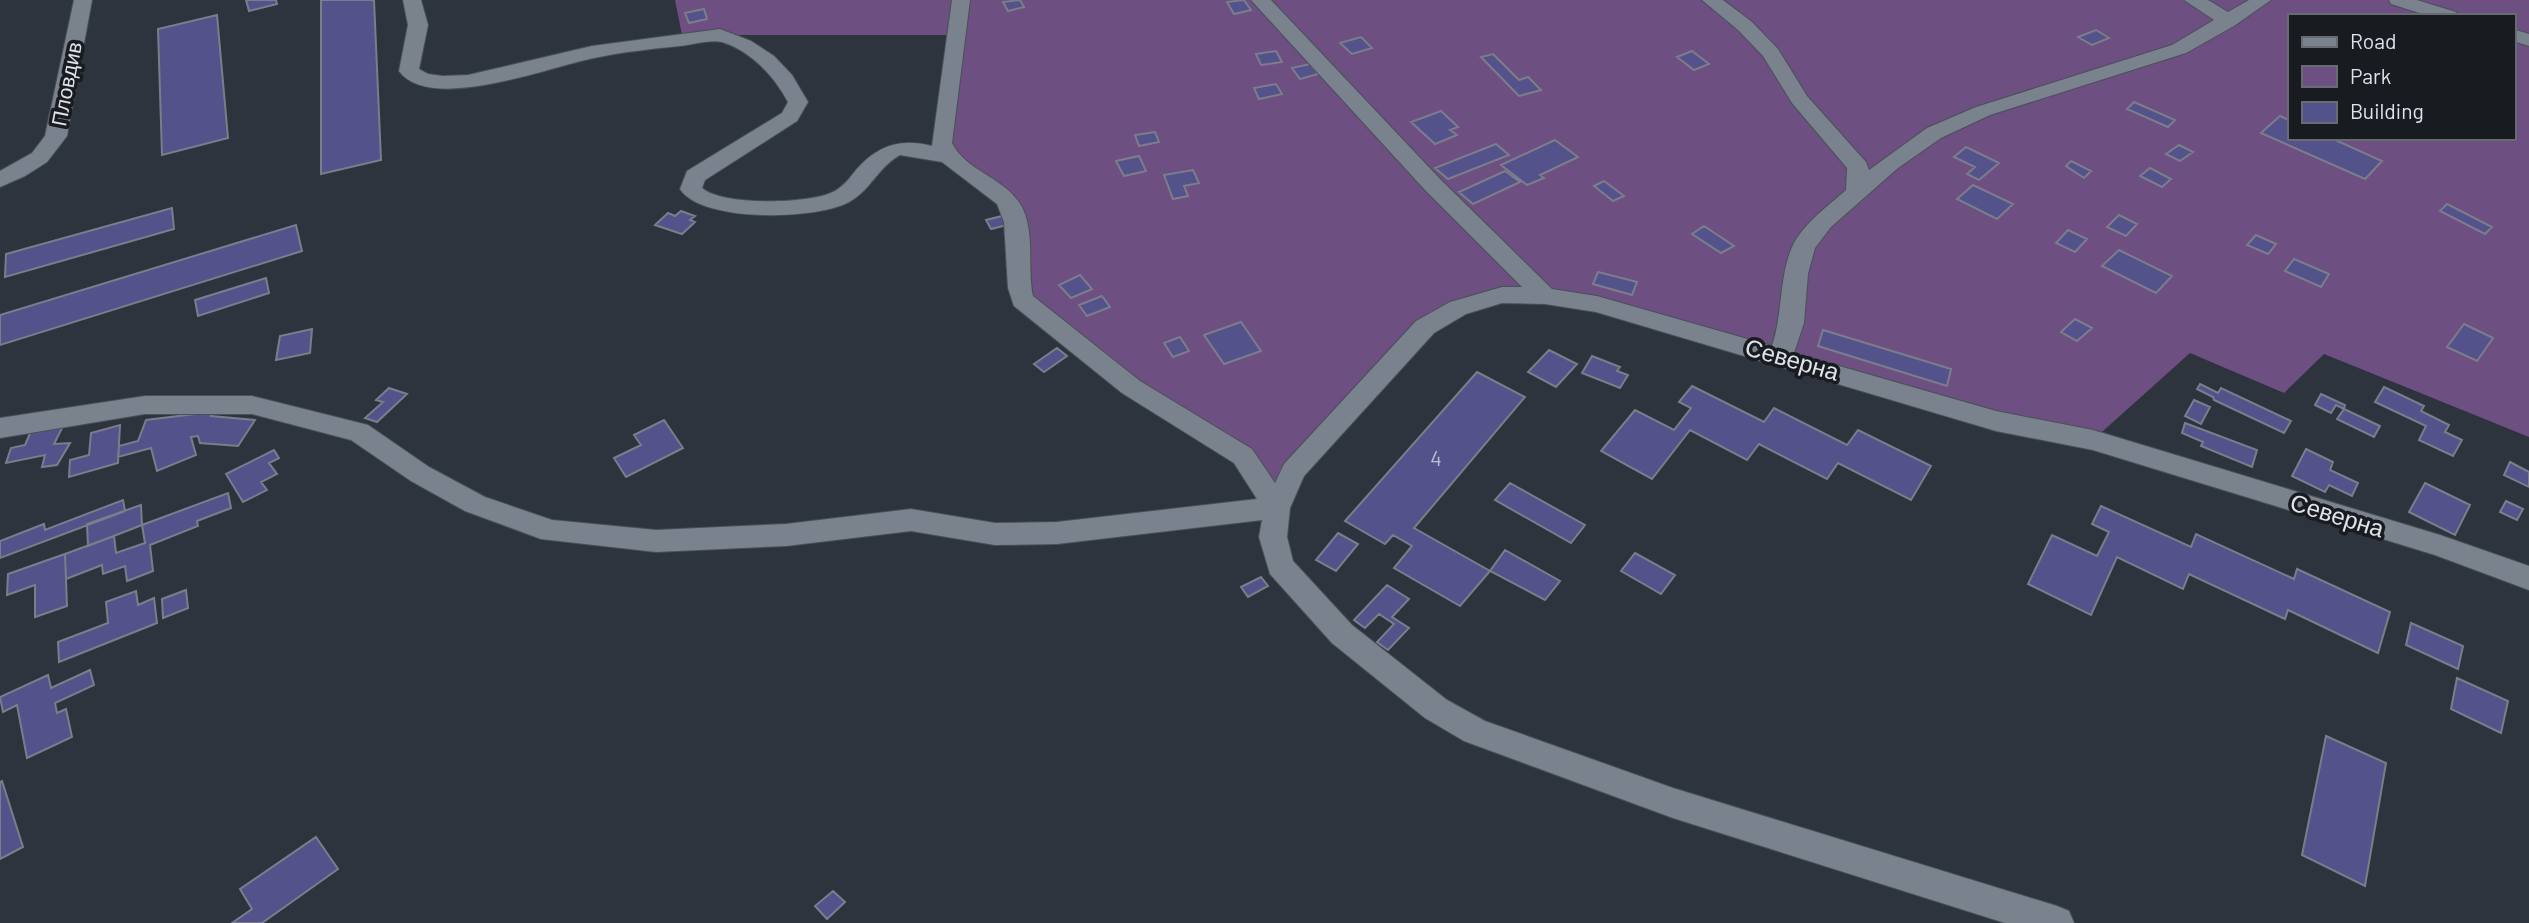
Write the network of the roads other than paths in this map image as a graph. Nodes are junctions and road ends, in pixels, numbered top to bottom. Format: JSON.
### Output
{"nodes":[{"id":1,"x":83,"y":0,"type":"edge"},
{"id":2,"x":412,"y":0,"type":"edge"},
{"id":3,"x":961,"y":0,"type":"edge"},
{"id":4,"x":1260,"y":0,"type":"edge"},
{"id":5,"x":1711,"y":0,"type":"edge"},
{"id":6,"x":2193,"y":0,"type":"edge"},
{"id":7,"x":2262,"y":0,"type":"edge"},
{"id":8,"x":2398,"y":0,"type":"edge"},
{"id":9,"x":2443,"y":14,"type":"edge"},
{"id":10,"x":2227,"y":22,"type":"junction"},
{"id":11,"x":946,"y":156,"type":"junction"},
{"id":12,"x":0,"y":180,"type":"edge"},
{"id":13,"x":1857,"y":192,"type":"junction"},
{"id":14,"x":1545,"y":296,"type":"junction"},
{"id":15,"x":1781,"y":356,"type":"junction"},
{"id":16,"x":0,"y":428,"type":"edge"},
{"id":17,"x":1278,"y":508,"type":"junction"},
{"id":18,"x":2529,"y":578,"type":"edge"},
{"id":19,"x":2057,"y":923,"type":"edge"}],
"edges":[{"from":1,"to":12,"type":"street","name":"Пловдив"},
{"from":2,"to":11,"type":"street"},
{"from":3,"to":11,"type":"street"},
{"from":4,"to":14,"type":"street"},
{"from":5,"to":13,"type":"street"},
{"from":6,"to":10,"type":"street"},
{"from":7,"to":10,"type":"street"},
{"from":8,"to":9,"type":"street"},
{"from":10,"to":13,"type":"street"},
{"from":11,"to":17,"type":"street"},
{"from":13,"to":15,"type":"street"},
{"from":14,"to":15,"type":"street","name":"Северна"},
{"from":14,"to":17,"type":"street","name":"Северна"},
{"from":15,"to":18,"type":"street","name":"Северна"},
{"from":16,"to":17,"type":"street"},
{"from":17,"to":19,"type":"street","name":"Северна"}]}
